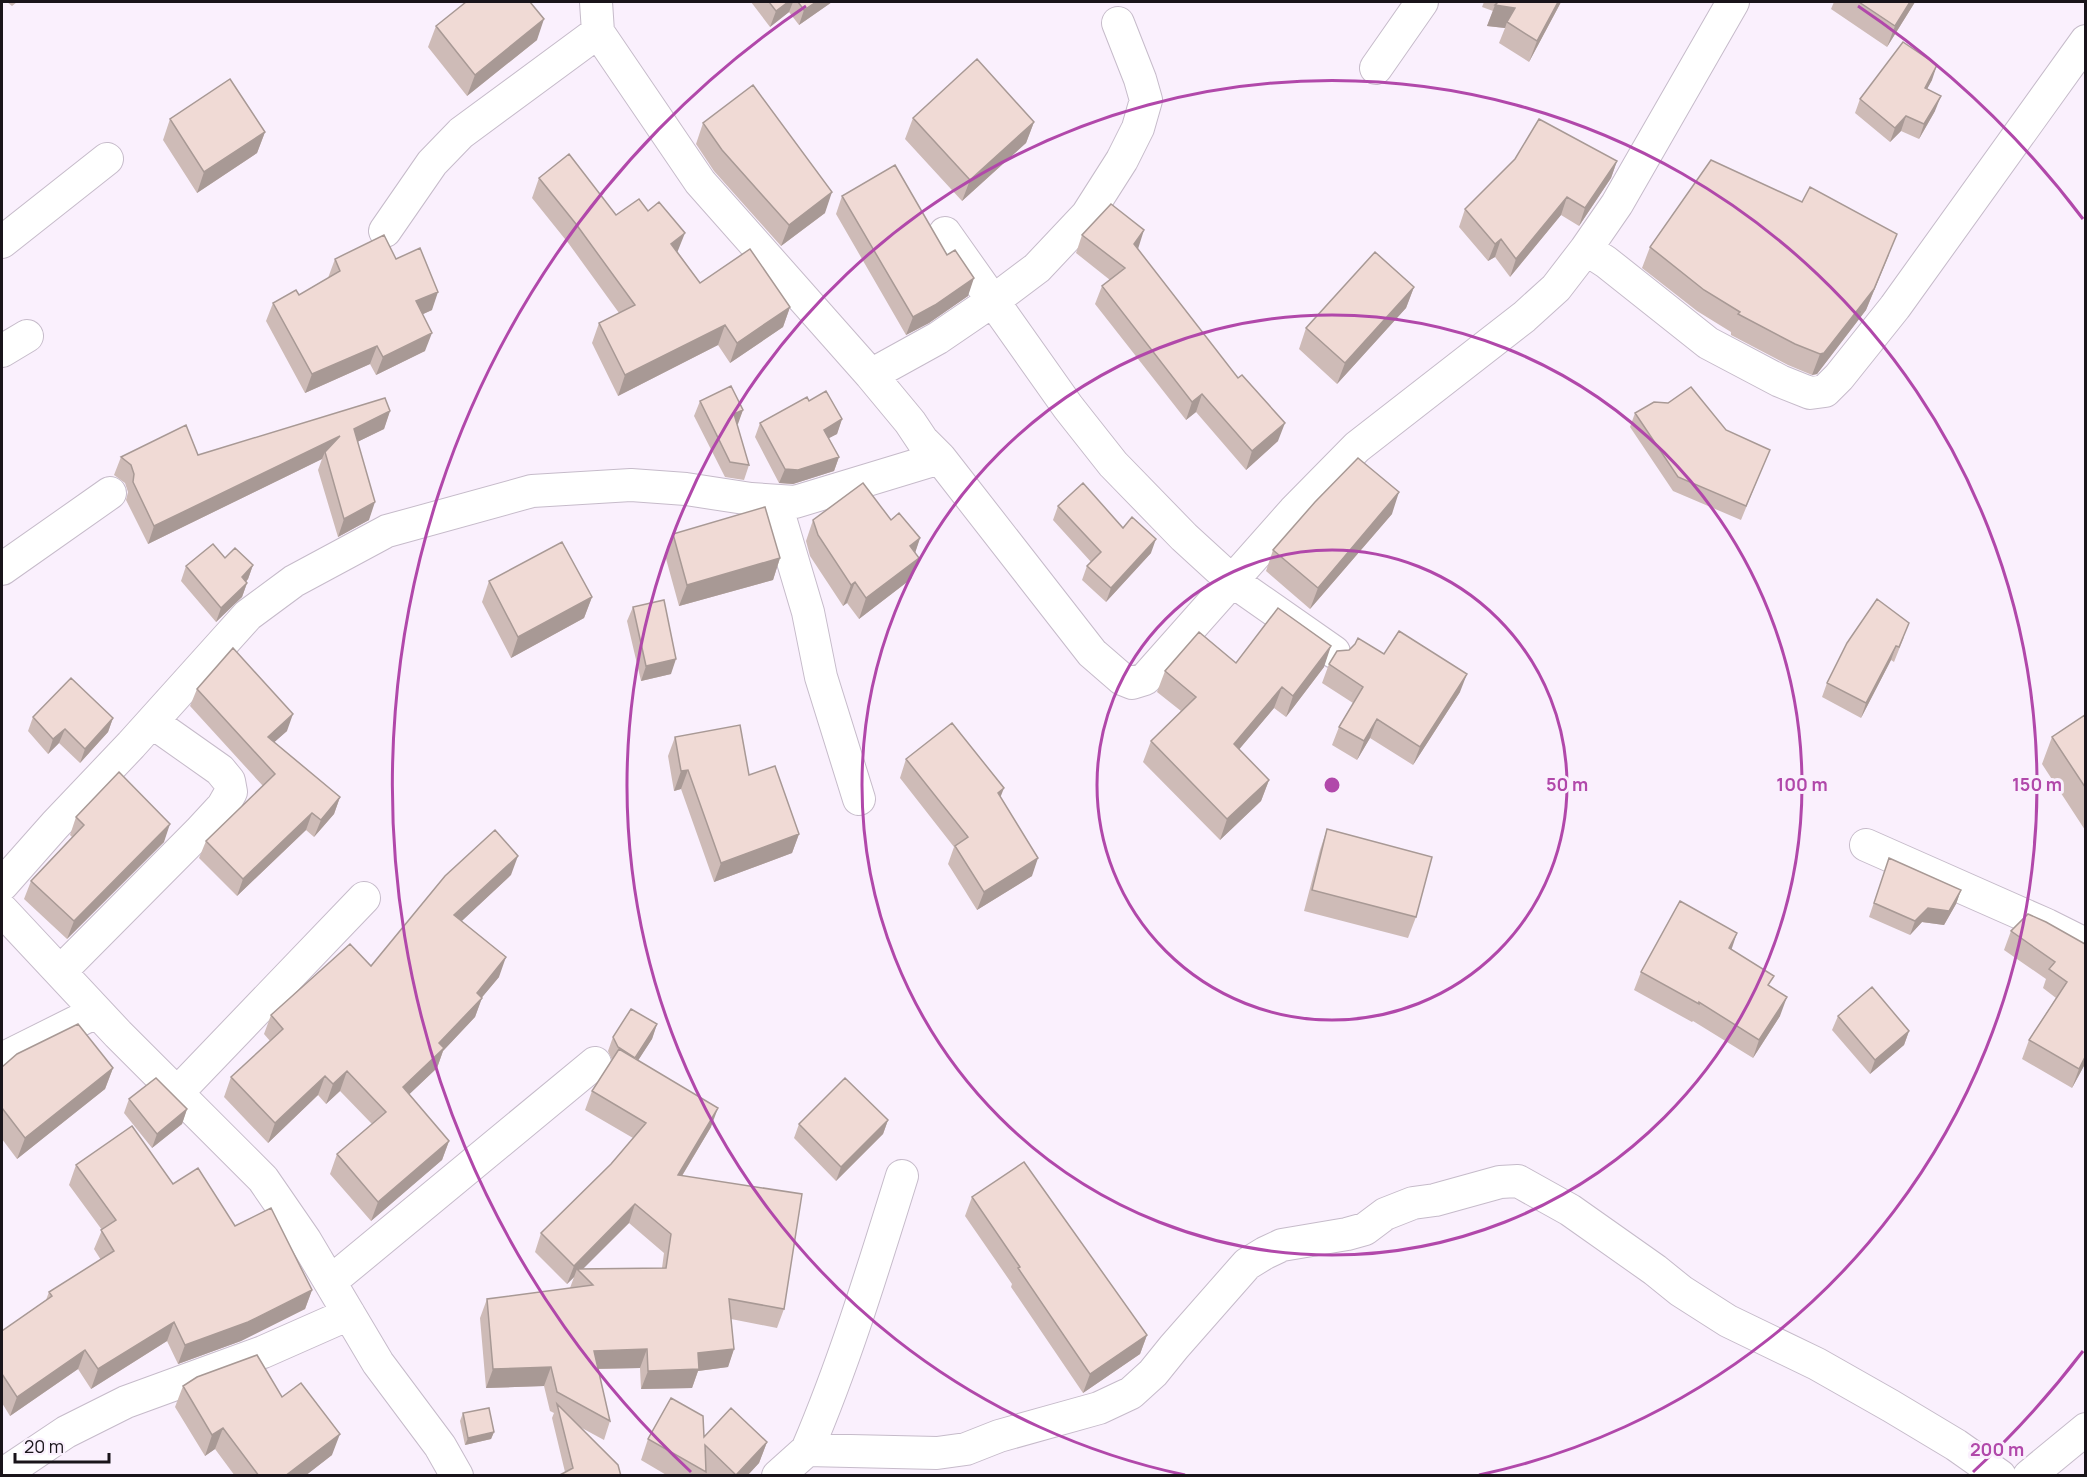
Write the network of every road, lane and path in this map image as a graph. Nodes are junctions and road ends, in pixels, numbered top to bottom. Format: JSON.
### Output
{"nodes":[{"id":1,"x":1422,"y":2,"type":"edge"},
{"id":2,"x":1733,"y":2,"type":"edge"},
{"id":3,"x":597,"y":17,"type":"edge"},
{"id":4,"x":1118,"y":22,"type":"dead end"},
{"id":5,"x":2085,"y":41,"type":"edge"},
{"id":6,"x":1376,"y":68,"type":"dead end"},
{"id":7,"x":107,"y":159,"type":"dead end"},
{"id":8,"x":385,"y":231,"type":"dead end"},
{"id":9,"x":945,"y":233,"type":"dead end"},
{"id":10,"x":2,"y":242,"type":"edge"},
{"id":11,"x":1586,"y":249,"type":"junction"},
{"id":12,"x":993,"y":300,"type":"junction"},
{"id":13,"x":871,"y":375,"type":"junction"},
{"id":14,"x":940,"y":458,"type":"junction"},
{"id":15,"x":110,"y":493,"type":"dead end"},
{"id":16,"x":774,"y":501,"type":"junction"},
{"id":17,"x":2,"y":569,"type":"edge"},
{"id":18,"x":1231,"y":580,"type":"junction"},
{"id":19,"x":1334,"y":652,"type":"edge"},
{"id":20,"x":152,"y":722,"type":"junction"},
{"id":21,"x":859,"y":799,"type":"dead end"},
{"id":22,"x":1866,"y":845,"type":"dead end"},
{"id":23,"x":2,"y":885,"type":"edge"},
{"id":24,"x":364,"y":898,"type":"dead end"},
{"id":25,"x":2,"y":910,"type":"edge"},
{"id":26,"x":2085,"y":948,"type":"edge"},
{"id":27,"x":60,"y":972,"type":"junction"},
{"id":28,"x":96,"y":1012,"type":"junction"},
{"id":29,"x":2,"y":1059,"type":"edge"},
{"id":30,"x":595,"y":1063,"type":"dead end"},
{"id":31,"x":177,"y":1093,"type":"junction"},
{"id":32,"x":902,"y":1176,"type":"dead end"},
{"id":33,"x":330,"y":1282,"type":"junction"},
{"id":34,"x":349,"y":1314,"type":"junction"},
{"id":35,"x":2085,"y":1429,"type":"edge"},
{"id":36,"x":807,"y":1450,"type":"junction"},
{"id":37,"x":2,"y":1475,"type":"edge"},
{"id":38,"x":457,"y":1476,"type":"edge"},
{"id":39,"x":778,"y":1476,"type":"edge"},
{"id":40,"x":2000,"y":1476,"type":"edge"},
{"id":41,"x":2029,"y":1476,"type":"edge"}],
"edges":[{"from":1,"to":6,"type":"street"},
{"from":2,"to":11,"type":"street"},
{"from":3,"to":8,"type":"street"},
{"from":3,"to":13,"type":"street"},
{"from":4,"to":12,"type":"street"},
{"from":5,"to":11,"type":"street"},
{"from":7,"to":10,"type":"street"},
{"from":9,"to":12,"type":"street"},
{"from":11,"to":18,"type":"street"},
{"from":12,"to":13,"type":"street"},
{"from":12,"to":18,"type":"street"},
{"from":13,"to":14,"type":"street"},
{"from":14,"to":16,"type":"street"},
{"from":14,"to":18,"type":"street"},
{"from":15,"to":17,"type":"street"},
{"from":16,"to":20,"type":"street"},
{"from":16,"to":21,"type":"street"},
{"from":18,"to":19,"type":"street"},
{"from":20,"to":23,"type":"street"},
{"from":20,"to":27,"type":"street"},
{"from":22,"to":26,"type":"street"},
{"from":24,"to":31,"type":"street"},
{"from":25,"to":27,"type":"street"},
{"from":27,"to":28,"type":"street"},
{"from":28,"to":29,"type":"street"},
{"from":28,"to":31,"type":"street"},
{"from":30,"to":33,"type":"street"},
{"from":31,"to":33,"type":"street"},
{"from":32,"to":36,"type":"street"},
{"from":33,"to":34,"type":"street"},
{"from":34,"to":37,"type":"street"},
{"from":34,"to":38,"type":"street"},
{"from":35,"to":41,"type":"street"},
{"from":36,"to":39,"type":"street"},
{"from":36,"to":40,"type":"street"}]}
